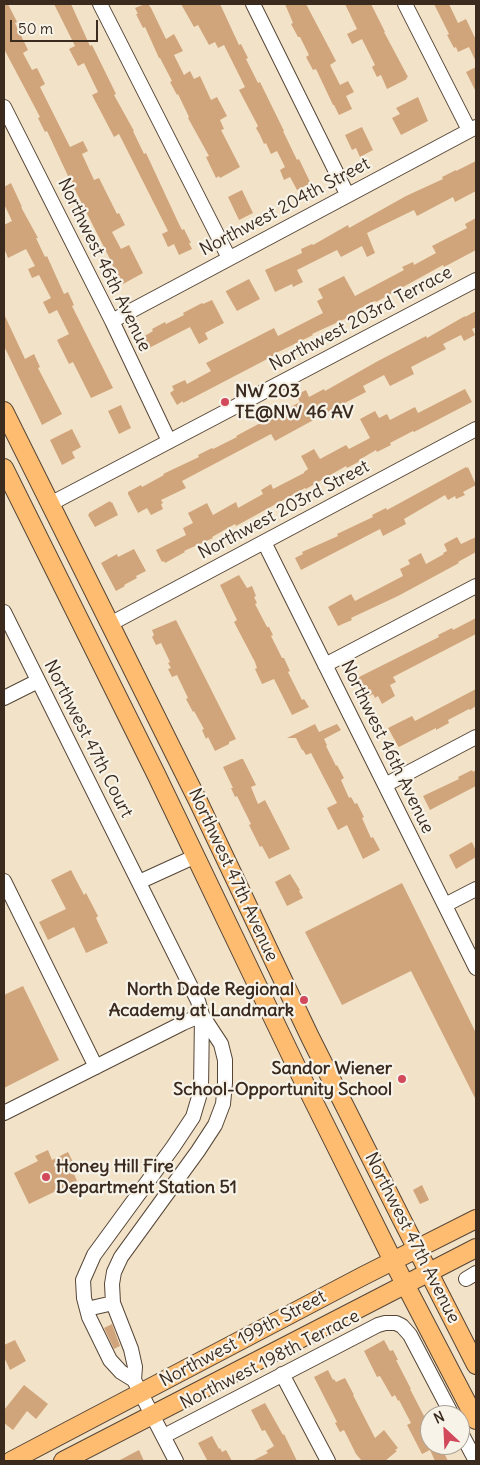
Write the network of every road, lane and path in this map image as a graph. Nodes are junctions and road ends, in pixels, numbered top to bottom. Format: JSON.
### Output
{"nodes":[{"id":1,"x":100,"y":4,"type":"edge"},
{"id":2,"x":253,"y":4,"type":"edge"},
{"id":3,"x":405,"y":4,"type":"edge"},
{"id":4,"x":4,"y":107,"type":"edge"},
{"id":5,"x":473,"y":128,"type":"edge"},
{"id":6,"x":347,"y":194,"type":"junction"},
{"id":7,"x":229,"y":258,"type":"junction"},
{"id":8,"x":476,"y":280,"type":"edge"},
{"id":9,"x":112,"y":320,"type":"junction"},
{"id":10,"x":4,"y":411,"type":"edge"},
{"id":11,"x":476,"y":429,"type":"edge"},
{"id":12,"x":169,"y":441,"type":"junction"},
{"id":13,"x":7,"y":474,"type":"edge"},
{"id":14,"x":50,"y":504,"type":"junction"},
{"id":15,"x":264,"y":542,"type":"junction"},
{"id":16,"x":476,"y":586,"type":"edge"},
{"id":17,"x":4,"y":612,"type":"edge"},
{"id":18,"x":110,"y":624,"type":"junction"},
{"id":19,"x":96,"y":654,"type":"junction"},
{"id":20,"x":325,"y":665,"type":"junction"},
{"id":21,"x":38,"y":681,"type":"junction"},
{"id":22,"x":4,"y":698,"type":"edge"},
{"id":23,"x":476,"y":737,"type":"edge"},
{"id":24,"x":385,"y":785,"type":"junction"},
{"id":25,"x":196,"y":856,"type":"junction"},
{"id":26,"x":4,"y":881,"type":"edge"},
{"id":27,"x":139,"y":882,"type":"junction"},
{"id":28,"x":476,"y":889,"type":"edge"},
{"id":29,"x":445,"y":905,"type":"junction"},
{"id":30,"x":226,"y":920,"type":"junction"},
{"id":31,"x":264,"y":940,"type":"junction"},
{"id":32,"x":476,"y":968,"type":"edge"},
{"id":33,"x":202,"y":1015,"type":"junction"},
{"id":34,"x":96,"y":1067,"type":"junction"},
{"id":35,"x":4,"y":1113,"type":"edge"},
{"id":36,"x":178,"y":1139,"type":"junction"},
{"id":37,"x":198,"y":1151,"type":"junction"},
{"id":38,"x":476,"y":1219,"type":"edge"},
{"id":39,"x":476,"y":1248,"type":"edge"},
{"id":40,"x":418,"y":1249,"type":"junction"},
{"id":41,"x":393,"y":1261,"type":"junction"},
{"id":42,"x":429,"y":1272,"type":"junction"},
{"id":43,"x":406,"y":1284,"type":"junction"},
{"id":44,"x":113,"y":1303,"type":"junction"},
{"id":45,"x":87,"y":1309,"type":"junction"},
{"id":46,"x":476,"y":1365,"type":"edge"},
{"id":47,"x":282,"y":1374,"type":"junction"},
{"id":48,"x":137,"y":1386,"type":"junction"},
{"id":49,"x":447,"y":1405,"type":"edge"},
{"id":50,"x":152,"y":1415,"type":"junction"},
{"id":51,"x":476,"y":1420,"type":"edge"},
{"id":52,"x":164,"y":1436,"type":"junction"},
{"id":53,"x":470,"y":1450,"type":"edge"},
{"id":54,"x":10,"y":1461,"type":"edge"},
{"id":55,"x":64,"y":1461,"type":"edge"},
{"id":56,"x":176,"y":1461,"type":"edge"},
{"id":57,"x":328,"y":1461,"type":"edge"},
{"id":58,"x":476,"y":1461,"type":"edge"}],
"edges":[{"from":1,"to":7,"type":"street"},
{"from":2,"to":6,"type":"street"},
{"from":3,"to":5,"type":"street"},
{"from":4,"to":9,"type":"street","name":"Northwest 46th Avenue"},
{"from":5,"to":6,"type":"street","name":"Northwest 204th Street"},
{"from":6,"to":7,"type":"street","name":"Northwest 204th Street"},
{"from":7,"to":9,"type":"street","name":"Northwest 204th Street"},
{"from":8,"to":12,"type":"street","name":"Northwest 203rd Terrace"},
{"from":9,"to":12,"type":"street","name":"Northwest 46th Avenue"},
{"from":10,"to":14,"type":"main road","name":"Northwest 47th Avenue"},
{"from":11,"to":15,"type":"street","name":"Northwest 203rd Street"},
{"from":12,"to":14,"type":"street","name":"Northwest 203rd Terrace"},
{"from":13,"to":14,"type":"main road"},
{"from":13,"to":19,"type":"main road","name":"Northwest 47th Avenue"},
{"from":14,"to":18,"type":"main road","name":"Northwest 47th Avenue"},
{"from":15,"to":18,"type":"street","name":"Northwest 203rd Street"},
{"from":15,"to":20,"type":"street","name":"Northwest 46th Avenue"},
{"from":16,"to":20,"type":"street"},
{"from":17,"to":21,"type":"street","name":"Northwest 47th Court"},
{"from":18,"to":19,"type":"main road"},
{"from":18,"to":31,"type":"main road","name":"Northwest 47th Avenue"},
{"from":19,"to":25,"type":"main road","name":"Northwest 47th Avenue"},
{"from":20,"to":24,"type":"street","name":"Northwest 46th Avenue"},
{"from":21,"to":22,"type":"street"},
{"from":21,"to":27,"type":"street","name":"Northwest 47th Court"},
{"from":23,"to":24,"type":"street"},
{"from":24,"to":29,"type":"street","name":"Northwest 46th Avenue"},
{"from":25,"to":27,"type":"street"},
{"from":25,"to":30,"type":"main road","name":"Northwest 47th Avenue"},
{"from":26,"to":34,"type":"street"},
{"from":27,"to":33,"type":"street","name":"Northwest 47th Court"},
{"from":28,"to":29,"type":"street"},
{"from":29,"to":32,"type":"street","name":"Northwest 46th Avenue"},
{"from":30,"to":31,"type":"main road"},
{"from":30,"to":41,"type":"main road","name":"Northwest 47th Avenue"},
{"from":31,"to":40,"type":"main road","name":"Northwest 47th Avenue"},
{"from":33,"to":34,"type":"street"},
{"from":33,"to":36,"type":"street"},
{"from":33,"to":37,"type":"street"},
{"from":34,"to":35,"type":"street"},
{"from":36,"to":37,"type":"street"},
{"from":36,"to":45,"type":"street"},
{"from":37,"to":44,"type":"street"},
{"from":38,"to":40,"type":"main road","name":"Northwest 199th Street"},
{"from":39,"to":42,"type":"main road","name":"Northwest 199th Street"},
{"from":40,"to":41,"type":"main road","name":"Northwest 199th Street"},
{"from":40,"to":42,"type":"main road","name":"Northwest 47th Avenue"},
{"from":41,"to":43,"type":"main road","name":"Northwest 47th Avenue"},
{"from":41,"to":48,"type":"main road","name":"Northwest 199th Street"},
{"from":42,"to":43,"type":"main road","name":"Northwest 199th Street"},
{"from":42,"to":46,"type":"main road","name":"Northwest 47th Avenue"},
{"from":43,"to":50,"type":"main road","name":"Northwest 199th Street"},
{"from":43,"to":51,"type":"main road","name":"Northwest 47th Avenue"},
{"from":44,"to":45,"type":"street"},
{"from":44,"to":48,"type":"street"},
{"from":45,"to":48,"type":"street"},
{"from":47,"to":49,"type":"street","name":"Northwest 198th Terrace"},
{"from":47,"to":52,"type":"street","name":"Northwest 198th Terrace"},
{"from":47,"to":57,"type":"street"},
{"from":48,"to":50,"type":"street"},
{"from":48,"to":54,"type":"main road","name":"Northwest 199th Street"},
{"from":50,"to":52,"type":"street"},
{"from":50,"to":55,"type":"main road","name":"Northwest 199th Street"},
{"from":52,"to":56,"type":"street"},
{"from":53,"to":58,"type":"street"}]}
